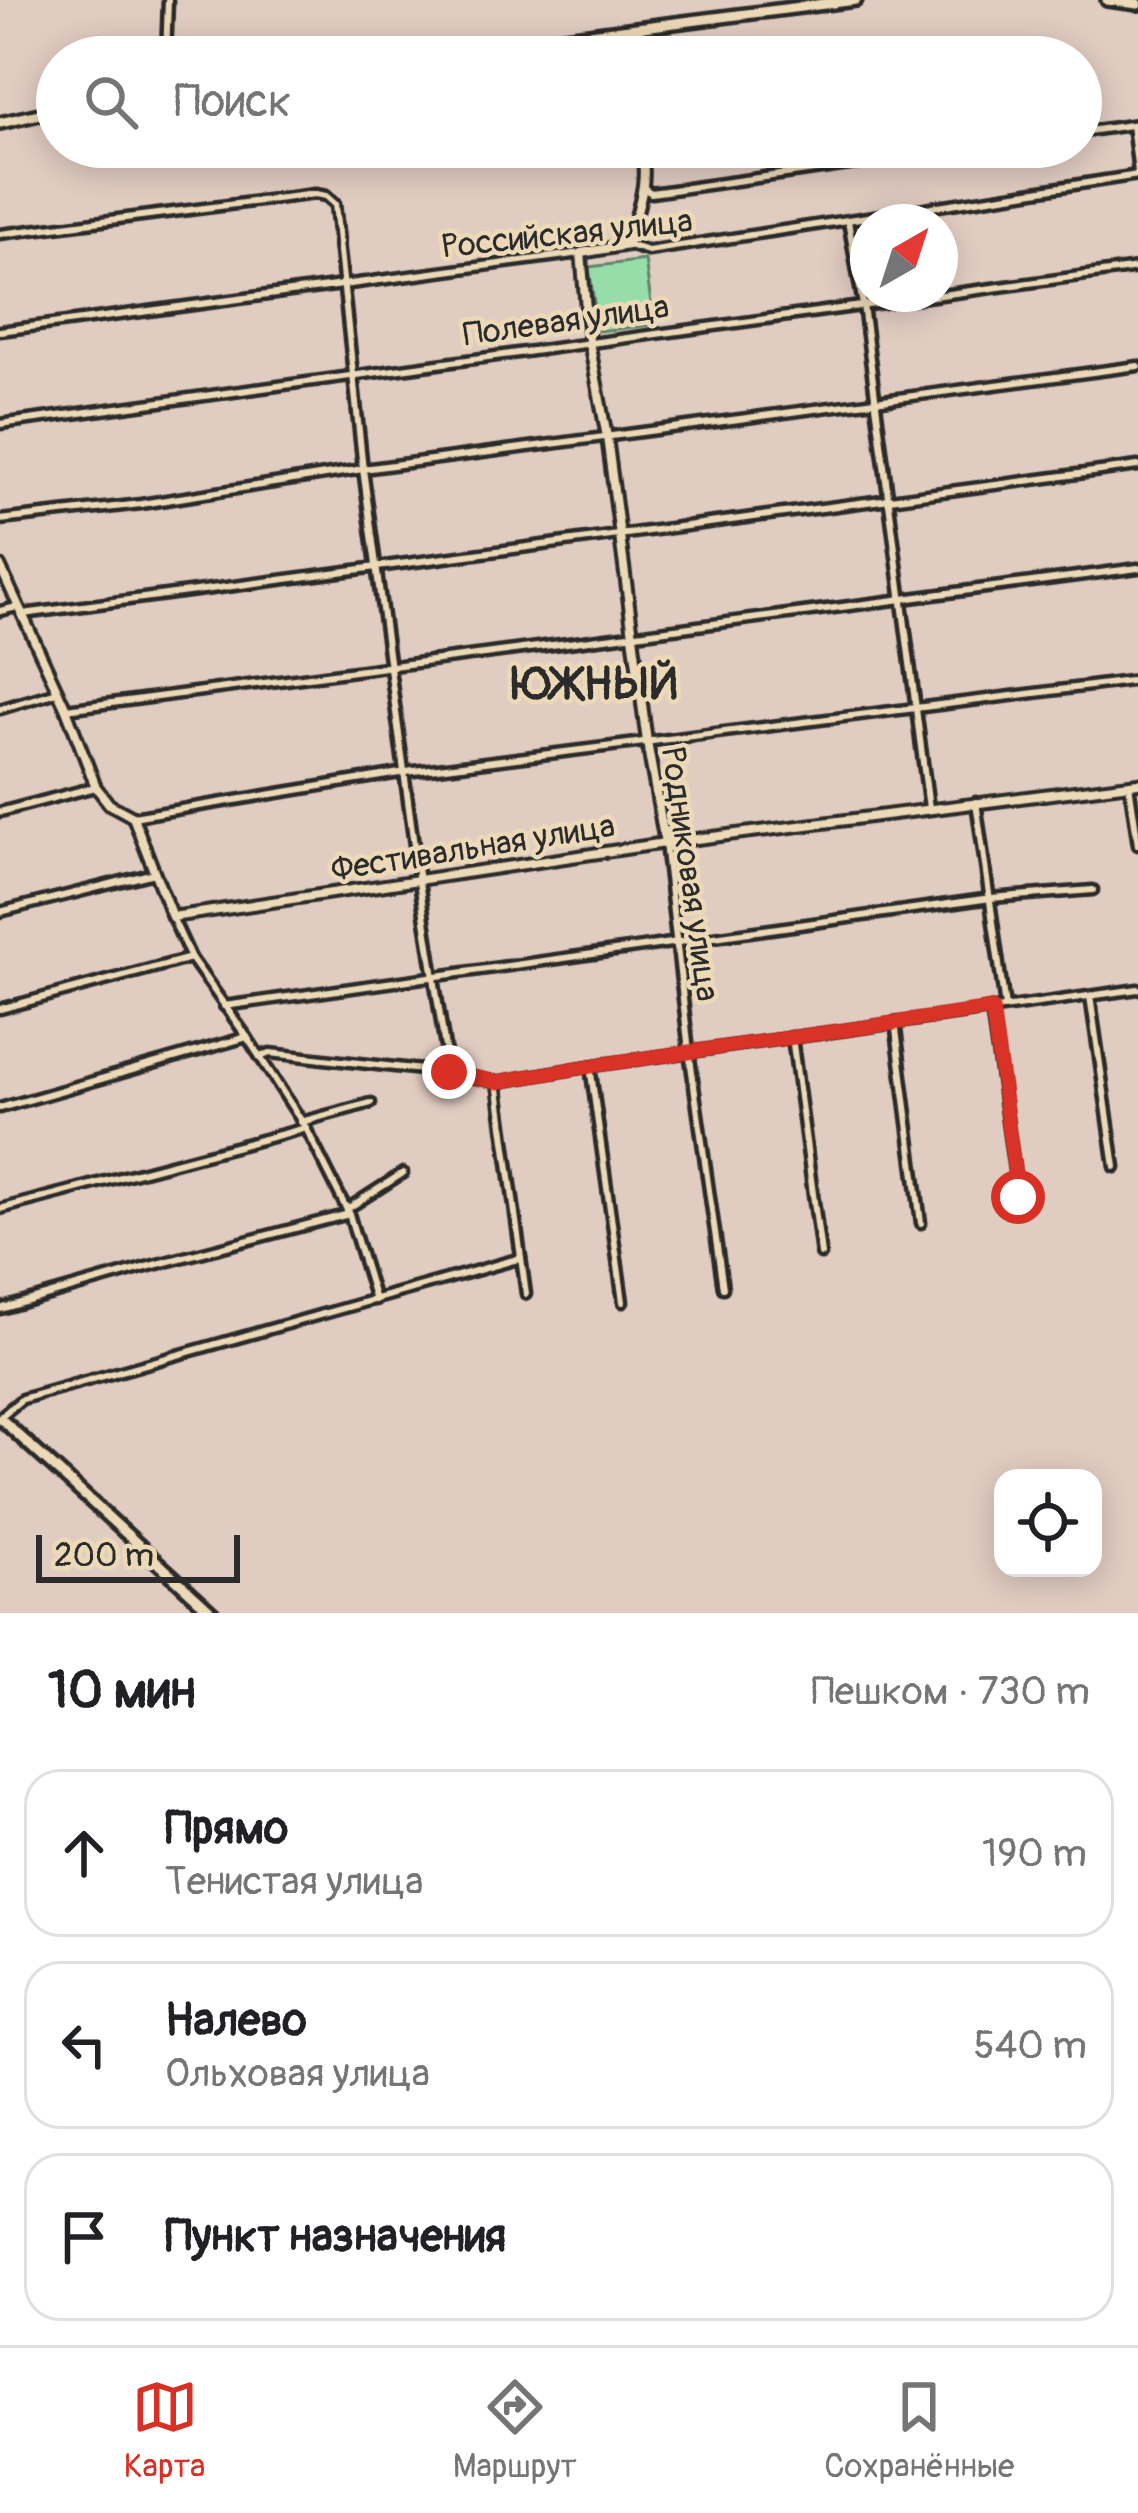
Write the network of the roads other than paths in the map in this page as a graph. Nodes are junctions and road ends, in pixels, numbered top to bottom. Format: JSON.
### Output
{"nodes":[{"id":1,"x":168,"y":0,"type":"edge"},
{"id":2,"x":747,"y":0,"type":"edge"},
{"id":3,"x":856,"y":0,"type":"edge"},
{"id":4,"x":1107,"y":0,"type":"edge"},
{"id":5,"x":1138,"y":4,"type":"edge"},
{"id":6,"x":746,"y":13,"type":"junction"},
{"id":7,"x":607,"y":32,"type":"junction"},
{"id":8,"x":167,"y":36,"type":"edge"},
{"id":9,"x":578,"y":36,"type":"edge"},
{"id":10,"x":607,"y":36,"type":"edge"},
{"id":11,"x":36,"y":115,"type":"edge"},
{"id":12,"x":0,"y":123,"type":"edge"},
{"id":13,"x":1135,"y":124,"type":"edge"},
{"id":14,"x":1102,"y":129,"type":"edge"},
{"id":15,"x":645,"y":168,"type":"edge"},
{"id":16,"x":828,"y":168,"type":"edge"},
{"id":17,"x":1138,"y":173,"type":"edge"},
{"id":18,"x":644,"y":188,"type":"junction"},
{"id":19,"x":848,"y":221,"type":"junction"},
{"id":20,"x":850,"y":232,"type":"edge"},
{"id":21,"x":0,"y":234,"type":"edge"},
{"id":22,"x":628,"y":245,"type":"junction"},
{"id":23,"x":581,"y":253,"type":"junction"},
{"id":24,"x":1138,"y":268,"type":"edge"},
{"id":25,"x":343,"y":285,"type":"junction"},
{"id":26,"x":958,"y":292,"type":"edge"},
{"id":27,"x":850,"y":307,"type":"edge"},
{"id":28,"x":864,"y":312,"type":"edge"},
{"id":29,"x":0,"y":332,"type":"edge"},
{"id":30,"x":589,"y":343,"type":"junction"},
{"id":31,"x":1138,"y":366,"type":"edge"},
{"id":32,"x":352,"y":374,"type":"junction"},
{"id":33,"x":876,"y":402,"type":"junction"},
{"id":34,"x":0,"y":424,"type":"edge"},
{"id":35,"x":607,"y":436,"type":"junction"},
{"id":36,"x":1138,"y":466,"type":"edge"},
{"id":37,"x":364,"y":469,"type":"junction"},
{"id":38,"x":888,"y":499,"type":"junction"},
{"id":39,"x":0,"y":520,"type":"edge"},
{"id":40,"x":619,"y":536,"type":"junction"},
{"id":41,"x":0,"y":566,"type":"edge"},
{"id":42,"x":377,"y":567,"type":"junction"},
{"id":43,"x":1138,"y":568,"type":"edge"},
{"id":44,"x":900,"y":601,"type":"junction"},
{"id":45,"x":0,"y":611,"type":"edge"},
{"id":46,"x":18,"y":611,"type":"junction"},
{"id":47,"x":634,"y":633,"type":"junction"},
{"id":48,"x":390,"y":665,"type":"junction"},
{"id":49,"x":1138,"y":680,"type":"edge"},
{"id":50,"x":57,"y":692,"type":"junction"},
{"id":51,"x":915,"y":708,"type":"junction"},
{"id":52,"x":0,"y":710,"type":"edge"},
{"id":53,"x":66,"y":710,"type":"junction"},
{"id":54,"x":647,"y":742,"type":"junction"},
{"id":55,"x":406,"y":772,"type":"junction"},
{"id":56,"x":1133,"y":784,"type":"edge"},
{"id":57,"x":96,"y":787,"type":"junction"},
{"id":58,"x":976,"y":802,"type":"junction"},
{"id":59,"x":929,"y":808,"type":"junction"},
{"id":60,"x":0,"y":812,"type":"edge"},
{"id":61,"x":133,"y":817,"type":"junction"},
{"id":62,"x":665,"y":843,"type":"junction"},
{"id":63,"x":1138,"y":845,"type":"edge"},
{"id":64,"x":154,"y":873,"type":"junction"},
{"id":65,"x":419,"y":882,"type":"junction"},
{"id":66,"x":1093,"y":890,"type":"dead end"},
{"id":67,"x":991,"y":898,"type":"junction"},
{"id":68,"x":0,"y":912,"type":"edge"},
{"id":69,"x":172,"y":917,"type":"junction"},
{"id":70,"x":679,"y":942,"type":"junction"},
{"id":71,"x":191,"y":958,"type":"junction"},
{"id":72,"x":434,"y":974,"type":"junction"},
{"id":73,"x":1138,"y":989,"type":"edge"},
{"id":74,"x":1090,"y":996,"type":"junction"},
{"id":75,"x":224,"y":1006,"type":"junction"},
{"id":76,"x":1006,"y":1007,"type":"junction"},
{"id":77,"x":0,"y":1009,"type":"edge"},
{"id":78,"x":992,"y":1009,"type":"junction"},
{"id":79,"x":895,"y":1022,"type":"junction"},
{"id":80,"x":792,"y":1036,"type":"junction"},
{"id":81,"x":248,"y":1037,"type":"junction"},
{"id":82,"x":689,"y":1052,"type":"junction"},
{"id":83,"x":260,"y":1057,"type":"junction"},
{"id":84,"x":590,"y":1066,"type":"junction"},
{"id":85,"x":449,"y":1072,"type":"junction"},
{"id":86,"x":497,"y":1082,"type":"junction"},
{"id":87,"x":371,"y":1102,"type":"dead end"},
{"id":88,"x":0,"y":1108,"type":"edge"},
{"id":89,"x":304,"y":1125,"type":"junction"},
{"id":90,"x":1115,"y":1167,"type":"dead end"},
{"id":91,"x":403,"y":1173,"type":"dead end"},
{"id":92,"x":1018,"y":1197,"type":"dead end"},
{"id":93,"x":0,"y":1209,"type":"edge"},
{"id":94,"x":348,"y":1212,"type":"junction"},
{"id":95,"x":921,"y":1223,"type":"dead end"},
{"id":96,"x":821,"y":1254,"type":"dead end"},
{"id":97,"x":521,"y":1258,"type":"junction"},
{"id":98,"x":723,"y":1288,"type":"dead end"},
{"id":99,"x":526,"y":1294,"type":"dead end"},
{"id":100,"x":375,"y":1300,"type":"junction"},
{"id":101,"x":623,"y":1302,"type":"dead end"},
{"id":102,"x":0,"y":1309,"type":"edge"},
{"id":103,"x":0,"y":1418,"type":"edge"},
{"id":104,"x":213,"y":1613,"type":"edge"}],
"edges":[{"from":1,"to":8,"type":"street"},
{"from":2,"to":6,"type":"street"},
{"from":3,"to":6,"type":"main road"},
{"from":4,"to":5,"type":"main road"},
{"from":6,"to":7,"type":"main road"},
{"from":7,"to":9,"type":"main road"},
{"from":7,"to":10,"type":"street"},
{"from":11,"to":12,"type":"main road"},
{"from":13,"to":14,"type":"street"},
{"from":13,"to":17,"type":"street"},
{"from":15,"to":18,"type":"street"},
{"from":16,"to":18,"type":"street"},
{"from":17,"to":19,"type":"street","name":"Российская улица"},
{"from":18,"to":22,"type":"street"},
{"from":19,"to":20,"type":"street"},
{"from":19,"to":22,"type":"street","name":"Российская улица"},
{"from":21,"to":25,"type":"street"},
{"from":22,"to":23,"type":"street","name":"Российская улица"},
{"from":23,"to":25,"type":"street","name":"Российская улица"},
{"from":23,"to":30,"type":"street","name":"Родниковая улица"},
{"from":24,"to":26,"type":"street","name":"Полевая улица"},
{"from":25,"to":29,"type":"street","name":"Российская улица"},
{"from":25,"to":32,"type":"street"},
{"from":27,"to":30,"type":"street","name":"Полевая улица"},
{"from":28,"to":33,"type":"street"},
{"from":30,"to":32,"type":"street","name":"Полевая улица"},
{"from":30,"to":35,"type":"street","name":"Родниковая улица"},
{"from":31,"to":33,"type":"street"},
{"from":32,"to":34,"type":"street","name":"Полевая улица"},
{"from":32,"to":37,"type":"street"},
{"from":33,"to":35,"type":"street"},
{"from":33,"to":38,"type":"street"},
{"from":35,"to":37,"type":"street"},
{"from":35,"to":40,"type":"street","name":"Родниковая улица"},
{"from":36,"to":38,"type":"street"},
{"from":37,"to":39,"type":"street"},
{"from":37,"to":42,"type":"street"},
{"from":38,"to":40,"type":"street"},
{"from":38,"to":44,"type":"street"},
{"from":40,"to":42,"type":"street"},
{"from":40,"to":47,"type":"street","name":"Родниковая улица"},
{"from":41,"to":46,"type":"street"},
{"from":42,"to":46,"type":"street"},
{"from":42,"to":48,"type":"street"},
{"from":43,"to":44,"type":"street"},
{"from":44,"to":47,"type":"street"},
{"from":44,"to":51,"type":"street"},
{"from":45,"to":46,"type":"street"},
{"from":46,"to":50,"type":"street"},
{"from":47,"to":48,"type":"street"},
{"from":47,"to":54,"type":"street","name":"Родниковая улица"},
{"from":48,"to":53,"type":"street"},
{"from":48,"to":55,"type":"street"},
{"from":49,"to":51,"type":"street"},
{"from":50,"to":52,"type":"street"},
{"from":50,"to":53,"type":"street"},
{"from":51,"to":54,"type":"street"},
{"from":51,"to":59,"type":"street"},
{"from":53,"to":57,"type":"street"},
{"from":54,"to":55,"type":"street"},
{"from":54,"to":62,"type":"street","name":"Родниковая улица"},
{"from":55,"to":61,"type":"street"},
{"from":55,"to":65,"type":"street"},
{"from":56,"to":58,"type":"street","name":"Фестивальная улица"},
{"from":56,"to":63,"type":"street"},
{"from":57,"to":60,"type":"street"},
{"from":57,"to":61,"type":"street"},
{"from":58,"to":59,"type":"street","name":"Фестивальная улица"},
{"from":58,"to":67,"type":"street"},
{"from":59,"to":62,"type":"street","name":"Фестивальная улица"},
{"from":61,"to":64,"type":"street"},
{"from":62,"to":65,"type":"street","name":"Фестивальная улица"},
{"from":62,"to":70,"type":"street","name":"Родниковая улица"},
{"from":64,"to":68,"type":"street"},
{"from":64,"to":69,"type":"street"},
{"from":65,"to":69,"type":"street","name":"Фестивальная улица"},
{"from":65,"to":72,"type":"street"},
{"from":66,"to":67,"type":"street"},
{"from":67,"to":70,"type":"street"},
{"from":67,"to":76,"type":"street"},
{"from":69,"to":71,"type":"street"},
{"from":70,"to":72,"type":"street"},
{"from":70,"to":82,"type":"street","name":"Родниковая улица"},
{"from":71,"to":75,"type":"street"},
{"from":71,"to":77,"type":"street"},
{"from":72,"to":75,"type":"street"},
{"from":72,"to":85,"type":"street"},
{"from":73,"to":74,"type":"street"},
{"from":74,"to":76,"type":"street"},
{"from":74,"to":90,"type":"street"},
{"from":75,"to":81,"type":"street"},
{"from":76,"to":78,"type":"street"},
{"from":78,"to":79,"type":"street"},
{"from":78,"to":92,"type":"street"},
{"from":79,"to":80,"type":"street"},
{"from":79,"to":95,"type":"street"},
{"from":80,"to":82,"type":"street"},
{"from":80,"to":96,"type":"street"},
{"from":81,"to":83,"type":"street"},
{"from":81,"to":88,"type":"street"},
{"from":82,"to":84,"type":"street"},
{"from":82,"to":98,"type":"street","name":"Родниковая улица"},
{"from":83,"to":85,"type":"street"},
{"from":83,"to":89,"type":"street"},
{"from":84,"to":86,"type":"street"},
{"from":84,"to":101,"type":"street"},
{"from":85,"to":86,"type":"street"},
{"from":86,"to":97,"type":"street"},
{"from":87,"to":89,"type":"street"},
{"from":89,"to":93,"type":"street"},
{"from":89,"to":94,"type":"street"},
{"from":91,"to":94,"type":"street"},
{"from":94,"to":100,"type":"street"},
{"from":94,"to":102,"type":"street"},
{"from":97,"to":99,"type":"street"},
{"from":97,"to":100,"type":"street"},
{"from":100,"to":103,"type":"street"},
{"from":103,"to":104,"type":"main road"}]}
